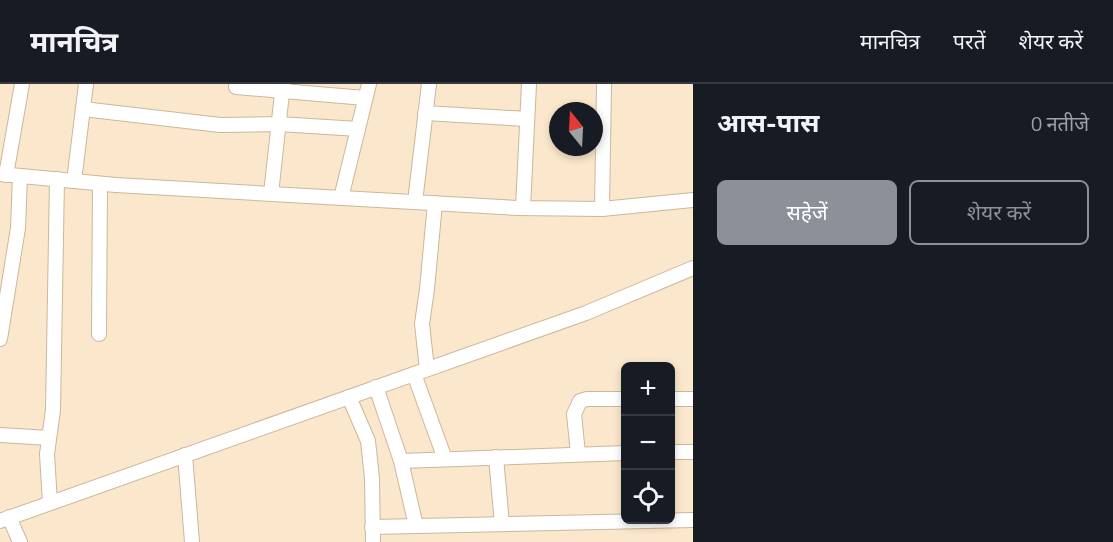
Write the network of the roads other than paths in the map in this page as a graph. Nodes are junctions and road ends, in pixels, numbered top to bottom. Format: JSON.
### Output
{"nodes":[{"id":1,"x":22,"y":84,"type":"edge"},
{"id":2,"x":86,"y":84,"type":"edge"},
{"id":3,"x":369,"y":84,"type":"edge"},
{"id":4,"x":429,"y":84,"type":"edge"},
{"id":5,"x":529,"y":84,"type":"edge"},
{"id":6,"x":604,"y":84,"type":"edge"},
{"id":7,"x":236,"y":87,"type":"dead end"},
{"id":8,"x":282,"y":88,"type":"edge"},
{"id":9,"x":365,"y":98,"type":"junction"},
{"id":10,"x":83,"y":109,"type":"junction"},
{"id":11,"x":425,"y":113,"type":"junction"},
{"id":12,"x":527,"y":119,"type":"junction"},
{"id":13,"x":279,"y":124,"type":"junction"},
{"id":14,"x":358,"y":129,"type":"junction"},
{"id":15,"x":9,"y":175,"type":"edge"},
{"id":16,"x":57,"y":179,"type":"junction"},
{"id":17,"x":74,"y":181,"type":"junction"},
{"id":18,"x":99,"y":184,"type":"junction"},
{"id":19,"x":271,"y":194,"type":"junction"},
{"id":20,"x":341,"y":198,"type":"junction"},
{"id":21,"x":693,"y":200,"type":"edge"},
{"id":22,"x":415,"y":202,"type":"junction"},
{"id":23,"x":435,"y":203,"type":"junction"},
{"id":24,"x":523,"y":208,"type":"junction"},
{"id":25,"x":602,"y":209,"type":"junction"},
{"id":26,"x":693,"y":268,"type":"edge"},
{"id":27,"x":99,"y":334,"type":"dead end"},
{"id":28,"x":0,"y":339,"type":"edge"},
{"id":29,"x":420,"y":372,"type":"junction"},
{"id":30,"x":376,"y":387,"type":"junction"},
{"id":31,"x":349,"y":397,"type":"junction"},
{"id":32,"x":621,"y":399,"type":"edge"},
{"id":33,"x":675,"y":399,"type":"edge"},
{"id":34,"x":693,"y":399,"type":"edge"},
{"id":35,"x":0,"y":435,"type":"edge"},
{"id":36,"x":49,"y":438,"type":"junction"},
{"id":37,"x":675,"y":452,"type":"edge"},
{"id":38,"x":693,"y":452,"type":"edge"},
{"id":39,"x":621,"y":453,"type":"edge"},
{"id":40,"x":185,"y":454,"type":"junction"},
{"id":41,"x":578,"y":454,"type":"junction"},
{"id":42,"x":496,"y":457,"type":"junction"},
{"id":43,"x":445,"y":459,"type":"junction"},
{"id":44,"x":402,"y":461,"type":"junction"},
{"id":45,"x":50,"y":503,"type":"junction"},
{"id":46,"x":4,"y":519,"type":"edge"},
{"id":47,"x":693,"y":520,"type":"edge"},
{"id":48,"x":502,"y":524,"type":"junction"},
{"id":49,"x":416,"y":526,"type":"junction"},
{"id":50,"x":372,"y":527,"type":"junction"},
{"id":51,"x":20,"y":542,"type":"edge"},
{"id":52,"x":192,"y":542,"type":"edge"},
{"id":53,"x":373,"y":542,"type":"edge"}],
"edges":[{"from":1,"to":15,"type":"street"},
{"from":2,"to":10,"type":"street"},
{"from":3,"to":9,"type":"street"},
{"from":4,"to":11,"type":"street"},
{"from":5,"to":12,"type":"street"},
{"from":6,"to":25,"type":"street"},
{"from":7,"to":8,"type":"street"},
{"from":8,"to":9,"type":"street"},
{"from":8,"to":13,"type":"street"},
{"from":9,"to":14,"type":"street"},
{"from":10,"to":13,"type":"street"},
{"from":10,"to":17,"type":"street"},
{"from":11,"to":12,"type":"street"},
{"from":11,"to":22,"type":"street"},
{"from":12,"to":24,"type":"street"},
{"from":13,"to":14,"type":"street"},
{"from":13,"to":19,"type":"street"},
{"from":14,"to":20,"type":"street"},
{"from":15,"to":16,"type":"street"},
{"from":15,"to":28,"type":"street"},
{"from":16,"to":17,"type":"street"},
{"from":16,"to":36,"type":"street"},
{"from":17,"to":18,"type":"street"},
{"from":18,"to":19,"type":"street"},
{"from":18,"to":27,"type":"street"},
{"from":19,"to":20,"type":"street"},
{"from":20,"to":22,"type":"street"},
{"from":21,"to":25,"type":"street"},
{"from":22,"to":23,"type":"street"},
{"from":23,"to":24,"type":"street"},
{"from":23,"to":29,"type":"street"},
{"from":24,"to":25,"type":"street"},
{"from":26,"to":29,"type":"street"},
{"from":29,"to":30,"type":"street"},
{"from":29,"to":43,"type":"street"},
{"from":30,"to":31,"type":"street"},
{"from":30,"to":44,"type":"street"},
{"from":31,"to":40,"type":"street"},
{"from":31,"to":50,"type":"street"},
{"from":32,"to":41,"type":"street"},
{"from":33,"to":34,"type":"street"},
{"from":35,"to":36,"type":"street"},
{"from":36,"to":45,"type":"street"},
{"from":37,"to":38,"type":"street"},
{"from":39,"to":41,"type":"street"},
{"from":40,"to":45,"type":"street"},
{"from":40,"to":52,"type":"street"},
{"from":41,"to":42,"type":"street"},
{"from":42,"to":43,"type":"street"},
{"from":42,"to":48,"type":"street"},
{"from":43,"to":44,"type":"street"},
{"from":44,"to":49,"type":"street"},
{"from":45,"to":46,"type":"street"},
{"from":46,"to":51,"type":"street"},
{"from":47,"to":48,"type":"street"},
{"from":48,"to":49,"type":"street"},
{"from":49,"to":50,"type":"street"},
{"from":50,"to":53,"type":"street"}]}
